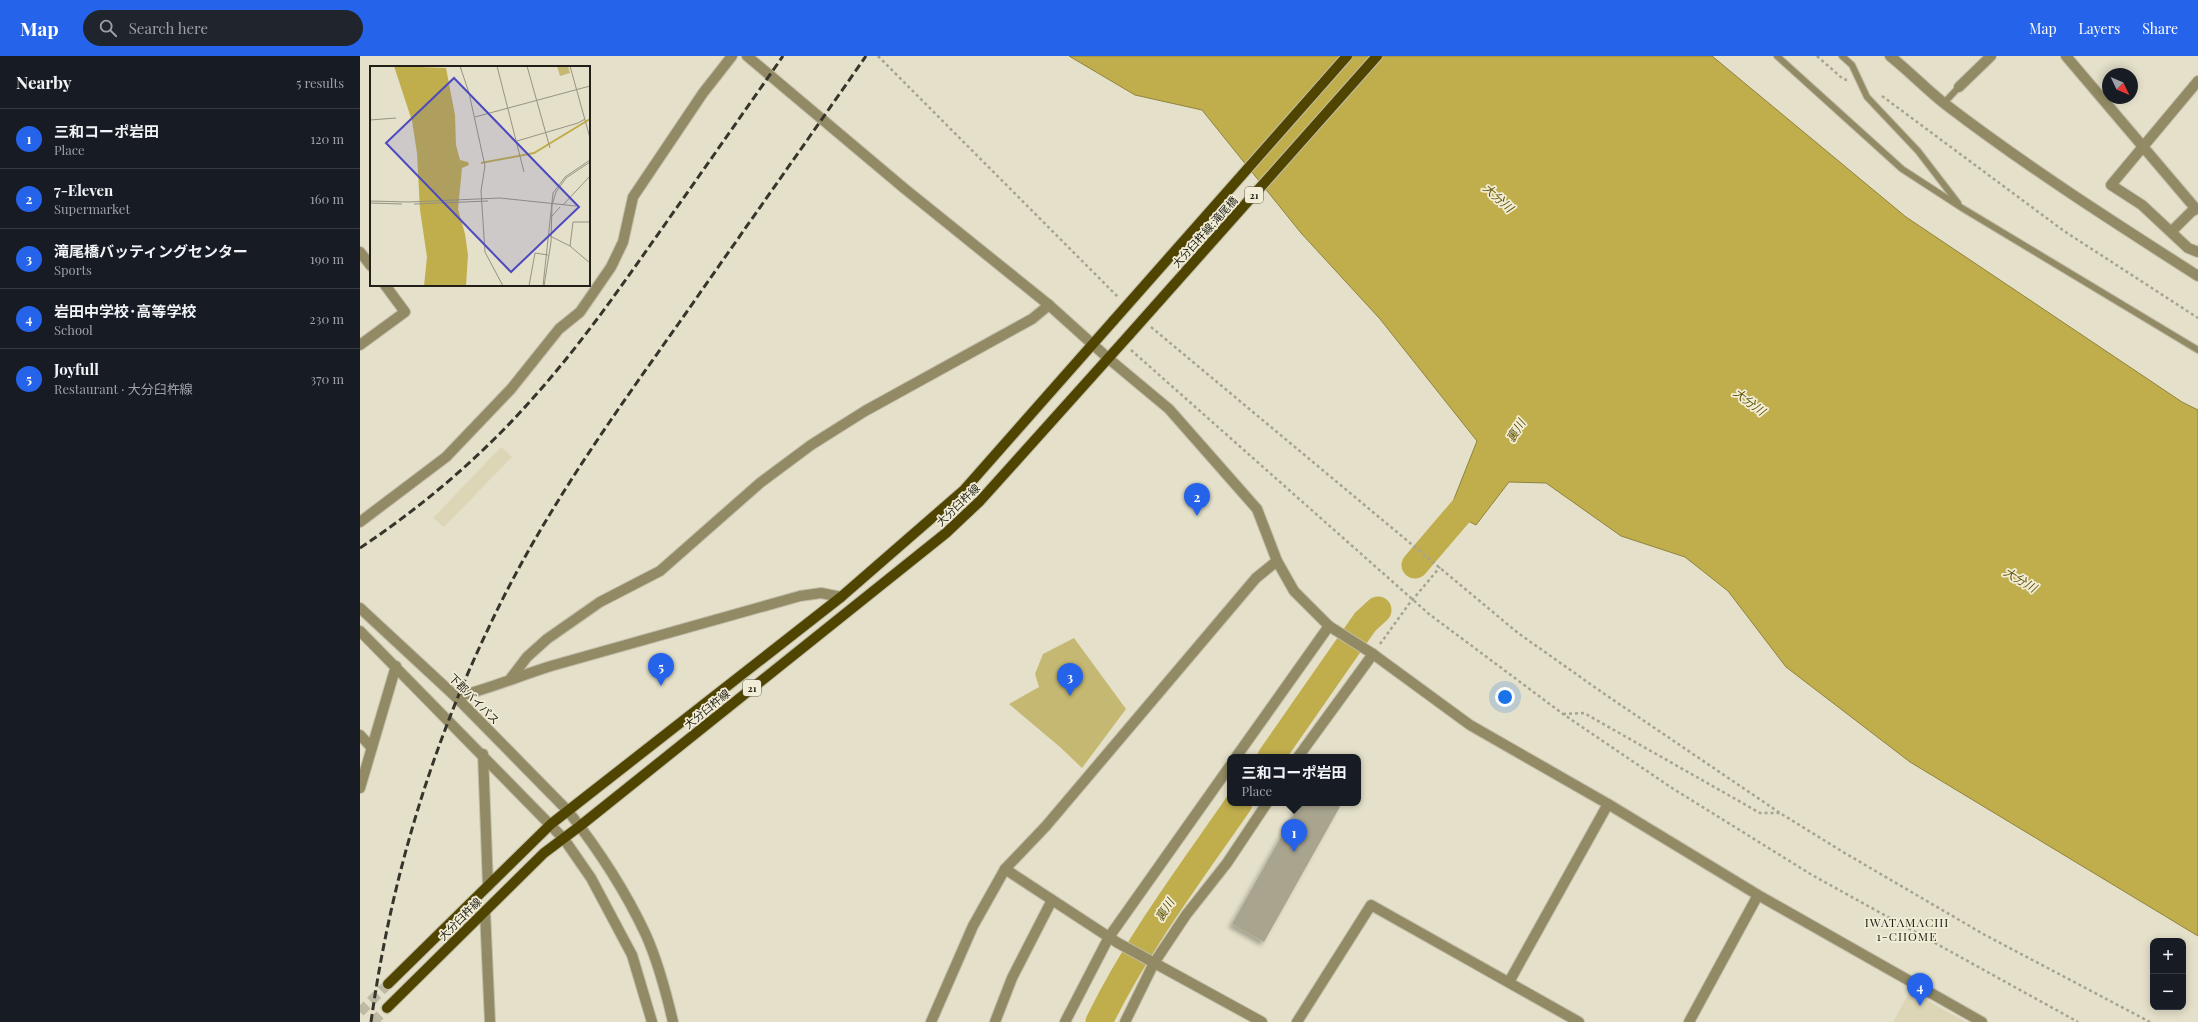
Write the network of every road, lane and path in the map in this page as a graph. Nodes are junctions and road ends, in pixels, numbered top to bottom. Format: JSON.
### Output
{"nodes":[{"id":1,"x":732,"y":56,"type":"edge"},
{"id":2,"x":747,"y":56,"type":"edge"},
{"id":3,"x":1347,"y":56,"type":"edge"},
{"id":4,"x":1377,"y":56,"type":"edge"},
{"id":5,"x":1776,"y":56,"type":"edge"},
{"id":6,"x":1817,"y":56,"type":"edge"},
{"id":7,"x":1842,"y":56,"type":"edge"},
{"id":8,"x":1890,"y":56,"type":"edge"},
{"id":9,"x":1991,"y":56,"type":"edge"},
{"id":10,"x":2066,"y":56,"type":"edge"},
{"id":11,"x":2198,"y":82,"type":"edge"},
{"id":12,"x":1861,"y":84,"type":"junction"},
{"id":13,"x":1959,"y":87,"type":"joint"},
{"id":14,"x":1944,"y":103,"type":"junction"},
{"id":15,"x":2143,"y":147,"type":"junction"},
{"id":16,"x":1962,"y":208,"type":"junction"},
{"id":17,"x":2197,"y":208,"type":"edge"},
{"id":18,"x":2171,"y":232,"type":"junction"},
{"id":19,"x":360,"y":252,"type":"edge"},
{"id":20,"x":2198,"y":252,"type":"edge"},
{"id":21,"x":370,"y":265,"type":"edge"},
{"id":22,"x":2198,"y":276,"type":"edge"},
{"id":23,"x":386,"y":286,"type":"edge"},
{"id":24,"x":1049,"y":305,"type":"junction"},
{"id":25,"x":2198,"y":318,"type":"edge"},
{"id":26,"x":1123,"y":343,"type":"junction"},
{"id":27,"x":1093,"y":344,"type":"junction"},
{"id":28,"x":360,"y":345,"type":"edge"},
{"id":29,"x":2198,"y":350,"type":"edge"},
{"id":30,"x":1109,"y":359,"type":"junction"},
{"id":31,"x":360,"y":522,"type":"edge"},
{"id":32,"x":1414,"y":546,"type":"dead end"},
{"id":33,"x":1277,"y":561,"type":"junction"},
{"id":34,"x":1440,"y":567,"type":"junction"},
{"id":35,"x":841,"y":597,"type":"junction"},
{"id":36,"x":1412,"y":599,"type":"junction"},
{"id":37,"x":360,"y":608,"type":"edge"},
{"id":38,"x":1329,"y":626,"type":"junction"},
{"id":39,"x":360,"y":631,"type":"edge"},
{"id":40,"x":1370,"y":652,"type":"junction"},
{"id":41,"x":396,"y":666,"type":"junction"},
{"id":42,"x":511,"y":678,"type":"junction"},
{"id":43,"x":456,"y":697,"type":"junction"},
{"id":44,"x":1562,"y":714,"type":"junction"},
{"id":45,"x":360,"y":735,"type":"edge"},
{"id":46,"x":372,"y":748,"type":"junction"},
{"id":47,"x":483,"y":754,"type":"junction"},
{"id":48,"x":1238,"y":754,"type":"edge"},
{"id":49,"x":1300,"y":754,"type":"edge"},
{"id":50,"x":1227,"y":770,"type":"edge"},
{"id":51,"x":360,"y":788,"type":"edge"},
{"id":52,"x":1608,"y":804,"type":"junction"},
{"id":53,"x":1265,"y":806,"type":"edge"},
{"id":54,"x":568,"y":811,"type":"junction"},
{"id":55,"x":1780,"y":813,"type":"junction"},
{"id":56,"x":551,"y":824,"type":"junction"},
{"id":57,"x":580,"y":826,"type":"junction"},
{"id":58,"x":564,"y":839,"type":"junction"},
{"id":59,"x":1005,"y":869,"type":"junction"},
{"id":60,"x":488,"y":886,"type":"junction"},
{"id":61,"x":1758,"y":895,"type":"junction"},
{"id":62,"x":1052,"y":900,"type":"junction"},
{"id":63,"x":485,"y":911,"type":"junction"},
{"id":64,"x":1109,"y":937,"type":"junction"},
{"id":65,"x":1150,"y":961,"type":"junction"},
{"id":66,"x":1509,"y":982,"type":"junction"},
{"id":67,"x":388,"y":984,"type":"tunnel mouth"},
{"id":68,"x":387,"y":1008,"type":"tunnel mouth"},
{"id":69,"x":490,"y":1022,"type":"edge"},
{"id":70,"x":652,"y":1022,"type":"edge"},
{"id":71,"x":673,"y":1022,"type":"edge"},
{"id":72,"x":932,"y":1022,"type":"edge"},
{"id":73,"x":995,"y":1022,"type":"edge"},
{"id":74,"x":1065,"y":1022,"type":"edge"},
{"id":75,"x":1124,"y":1022,"type":"edge"},
{"id":76,"x":1262,"y":1022,"type":"edge"},
{"id":77,"x":1297,"y":1022,"type":"edge"},
{"id":78,"x":1579,"y":1022,"type":"edge"},
{"id":79,"x":1689,"y":1022,"type":"edge"},
{"id":80,"x":1982,"y":1022,"type":"edge"},
{"id":81,"x":2078,"y":1022,"type":"edge"},
{"id":82,"x":2150,"y":1022,"type":"edge"}],
"edges":[{"from":1,"to":31,"type":"street"},
{"from":2,"to":24,"type":"street"},
{"from":3,"to":27,"type":"main road","name":"大分臼杵線;滝尾橋","number":"21","bridge":true},
{"from":4,"to":26,"type":"main road","name":"大分臼杵線;滝尾橋","number":"21","bridge":true},
{"from":5,"to":16,"type":"lane"},
{"from":6,"to":12,"type":"path"},
{"from":7,"to":12,"type":"lane"},
{"from":8,"to":14,"type":"street"},
{"from":9,"to":13,"type":"street"},
{"from":10,"to":15,"type":"street"},
{"from":11,"to":15,"type":"street"},
{"from":12,"to":16,"type":"lane"},
{"from":12,"to":25,"type":"path"},
{"from":13,"to":14,"type":"lane"},
{"from":14,"to":22,"type":"street"},
{"from":15,"to":17,"type":"street"},
{"from":15,"to":18,"type":"street"},
{"from":16,"to":29,"type":"lane"},
{"from":17,"to":18,"type":"street"},
{"from":18,"to":20,"type":"street"},
{"from":19,"to":21,"type":"street"},
{"from":23,"to":28,"type":"street"},
{"from":24,"to":27,"type":"street"},
{"from":24,"to":42,"type":"street"},
{"from":26,"to":30,"type":"main road","number":"21"},
{"from":26,"to":36,"type":"path"},
{"from":27,"to":30,"type":"street"},
{"from":27,"to":35,"type":"main road","name":"大分臼杵線","number":"21"},
{"from":30,"to":33,"type":"street"},
{"from":30,"to":57,"type":"main road","name":"大分臼杵線","number":"21"},
{"from":32,"to":34,"type":"path"},
{"from":33,"to":38,"type":"street"},
{"from":33,"to":59,"type":"street"},
{"from":34,"to":36,"type":"path"},
{"from":34,"to":55,"type":"path"},
{"from":35,"to":42,"type":"street"},
{"from":35,"to":54,"type":"main road","name":"大分臼杵線","number":"21"},
{"from":36,"to":40,"type":"path"},
{"from":36,"to":44,"type":"path"},
{"from":37,"to":43,"type":"street","name":"下郡バイパス"},
{"from":38,"to":40,"type":"street"},
{"from":38,"to":48,"type":"street"},
{"from":39,"to":41,"type":"street"},
{"from":40,"to":49,"type":"street"},
{"from":40,"to":52,"type":"street"},
{"from":41,"to":46,"type":"street"},
{"from":41,"to":47,"type":"street"},
{"from":42,"to":43,"type":"street"},
{"from":43,"to":54,"type":"street","name":"下郡バイパス"},
{"from":44,"to":55,"type":"path"},
{"from":44,"to":81,"type":"path"},
{"from":45,"to":46,"type":"street"},
{"from":46,"to":51,"type":"street"},
{"from":47,"to":56,"type":"street"},
{"from":47,"to":60,"type":"street"},
{"from":50,"to":64,"type":"street"},
{"from":52,"to":61,"type":"street"},
{"from":52,"to":66,"type":"street"},
{"from":53,"to":65,"type":"street"},
{"from":54,"to":56,"type":"main road","name":"大分臼杵線","number":"21"},
{"from":54,"to":57,"type":"street","name":"下郡バイパス"},
{"from":55,"to":82,"type":"path"},
{"from":56,"to":58,"type":"street"},
{"from":56,"to":60,"type":"main road","name":"大分臼杵線","number":"21"},
{"from":57,"to":58,"type":"main road","name":"大分臼杵線","number":"21"},
{"from":57,"to":71,"type":"street","name":"下郡バイパス"},
{"from":58,"to":63,"type":"main road","name":"大分臼杵線","number":"21"},
{"from":58,"to":70,"type":"street"},
{"from":59,"to":62,"type":"street"},
{"from":59,"to":72,"type":"street"},
{"from":60,"to":67,"type":"main road","name":"大分臼杵線","number":"21"},
{"from":61,"to":79,"type":"street"},
{"from":61,"to":80,"type":"street"},
{"from":62,"to":64,"type":"street"},
{"from":62,"to":73,"type":"street"},
{"from":63,"to":68,"type":"main road","name":"大分臼杵線","number":"21"},
{"from":63,"to":69,"type":"street"},
{"from":64,"to":65,"type":"street"},
{"from":64,"to":74,"type":"street"},
{"from":65,"to":75,"type":"street"},
{"from":65,"to":76,"type":"street"},
{"from":66,"to":77,"type":"street"},
{"from":66,"to":78,"type":"street"}]}
